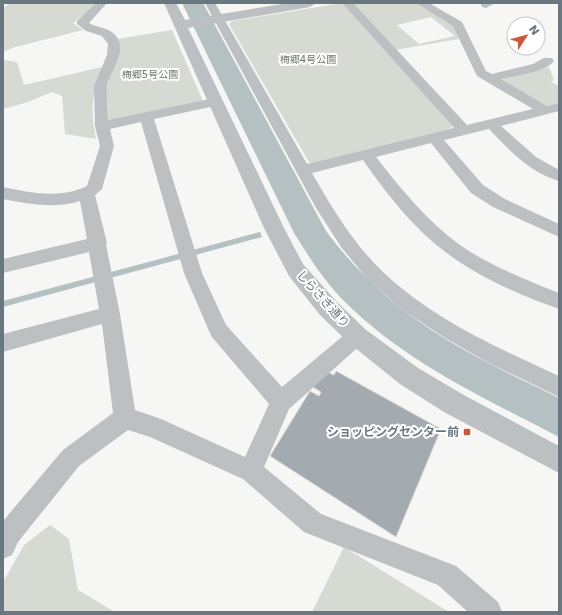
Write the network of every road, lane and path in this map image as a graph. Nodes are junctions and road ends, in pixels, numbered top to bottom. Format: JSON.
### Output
{"nodes":[{"id":1,"x":102,"y":3,"type":"edge"},
{"id":2,"x":170,"y":3,"type":"edge"},
{"id":3,"x":210,"y":3,"type":"edge"},
{"id":4,"x":310,"y":3,"type":"edge"},
{"id":5,"x":347,"y":3,"type":"edge"},
{"id":6,"x":421,"y":3,"type":"edge"},
{"id":7,"x":216,"y":19,"type":"junction"},
{"id":8,"x":185,"y":24,"type":"junction"},
{"id":9,"x":548,"y":61,"type":"dead end"},
{"id":10,"x":491,"y":78,"type":"junction"},
{"id":11,"x":215,"y":102,"type":"junction"},
{"id":12,"x":552,"y":109,"type":"edge"},
{"id":13,"x":146,"y":117,"type":"junction"},
{"id":14,"x":492,"y":124,"type":"junction"},
{"id":15,"x":102,"y":126,"type":"junction"},
{"id":16,"x":463,"y":130,"type":"junction"},
{"id":17,"x":434,"y":138,"type":"junction"},
{"id":18,"x":366,"y":154,"type":"junction"},
{"id":19,"x":303,"y":170,"type":"junction"},
{"id":20,"x":559,"y":176,"type":"edge"},
{"id":21,"x":3,"y":193,"type":"edge"},
{"id":22,"x":86,"y":194,"type":"junction"},
{"id":23,"x":559,"y":231,"type":"edge"},
{"id":24,"x":98,"y":243,"type":"junction"},
{"id":25,"x":3,"y":266,"type":"edge"},
{"id":26,"x":559,"y":301,"type":"edge"},
{"id":27,"x":110,"y":314,"type":"junction"},
{"id":28,"x":357,"y":336,"type":"junction"},
{"id":29,"x":3,"y":343,"type":"edge"},
{"id":30,"x":559,"y":386,"type":"edge"},
{"id":31,"x":281,"y":402,"type":"junction"},
{"id":32,"x":125,"y":418,"type":"junction"},
{"id":33,"x":559,"y":460,"type":"edge"},
{"id":34,"x":251,"y":471,"type":"junction"},
{"id":35,"x":3,"y":546,"type":"edge"},
{"id":36,"x":488,"y":612,"type":"edge"}],
"edges":[{"from":1,"to":15,"type":"street"},
{"from":2,"to":8,"type":"street","name":"しらさぎ通り"},
{"from":3,"to":7,"type":"street"},
{"from":4,"to":7,"type":"street"},
{"from":5,"to":16,"type":"street"},
{"from":6,"to":10,"type":"street"},
{"from":7,"to":8,"type":"street"},
{"from":7,"to":19,"type":"street"},
{"from":8,"to":11,"type":"street","name":"しらさぎ通り"},
{"from":9,"to":10,"type":"street"},
{"from":10,"to":12,"type":"street"},
{"from":11,"to":13,"type":"street"},
{"from":11,"to":28,"type":"street","name":"しらさぎ通り"},
{"from":12,"to":14,"type":"street"},
{"from":13,"to":15,"type":"street"},
{"from":13,"to":31,"type":"street"},
{"from":14,"to":16,"type":"street"},
{"from":14,"to":20,"type":"street"},
{"from":15,"to":22,"type":"street"},
{"from":16,"to":17,"type":"street"},
{"from":17,"to":18,"type":"street"},
{"from":17,"to":23,"type":"street"},
{"from":18,"to":19,"type":"street"},
{"from":18,"to":26,"type":"street"},
{"from":19,"to":30,"type":"street"},
{"from":21,"to":22,"type":"street"},
{"from":22,"to":24,"type":"street"},
{"from":24,"to":25,"type":"street"},
{"from":24,"to":27,"type":"street"},
{"from":27,"to":29,"type":"street"},
{"from":27,"to":32,"type":"street"},
{"from":28,"to":31,"type":"street"},
{"from":28,"to":33,"type":"street","name":"しらさぎ通り"},
{"from":31,"to":34,"type":"street"},
{"from":32,"to":34,"type":"street"},
{"from":32,"to":35,"type":"street"},
{"from":34,"to":36,"type":"street"}]}
